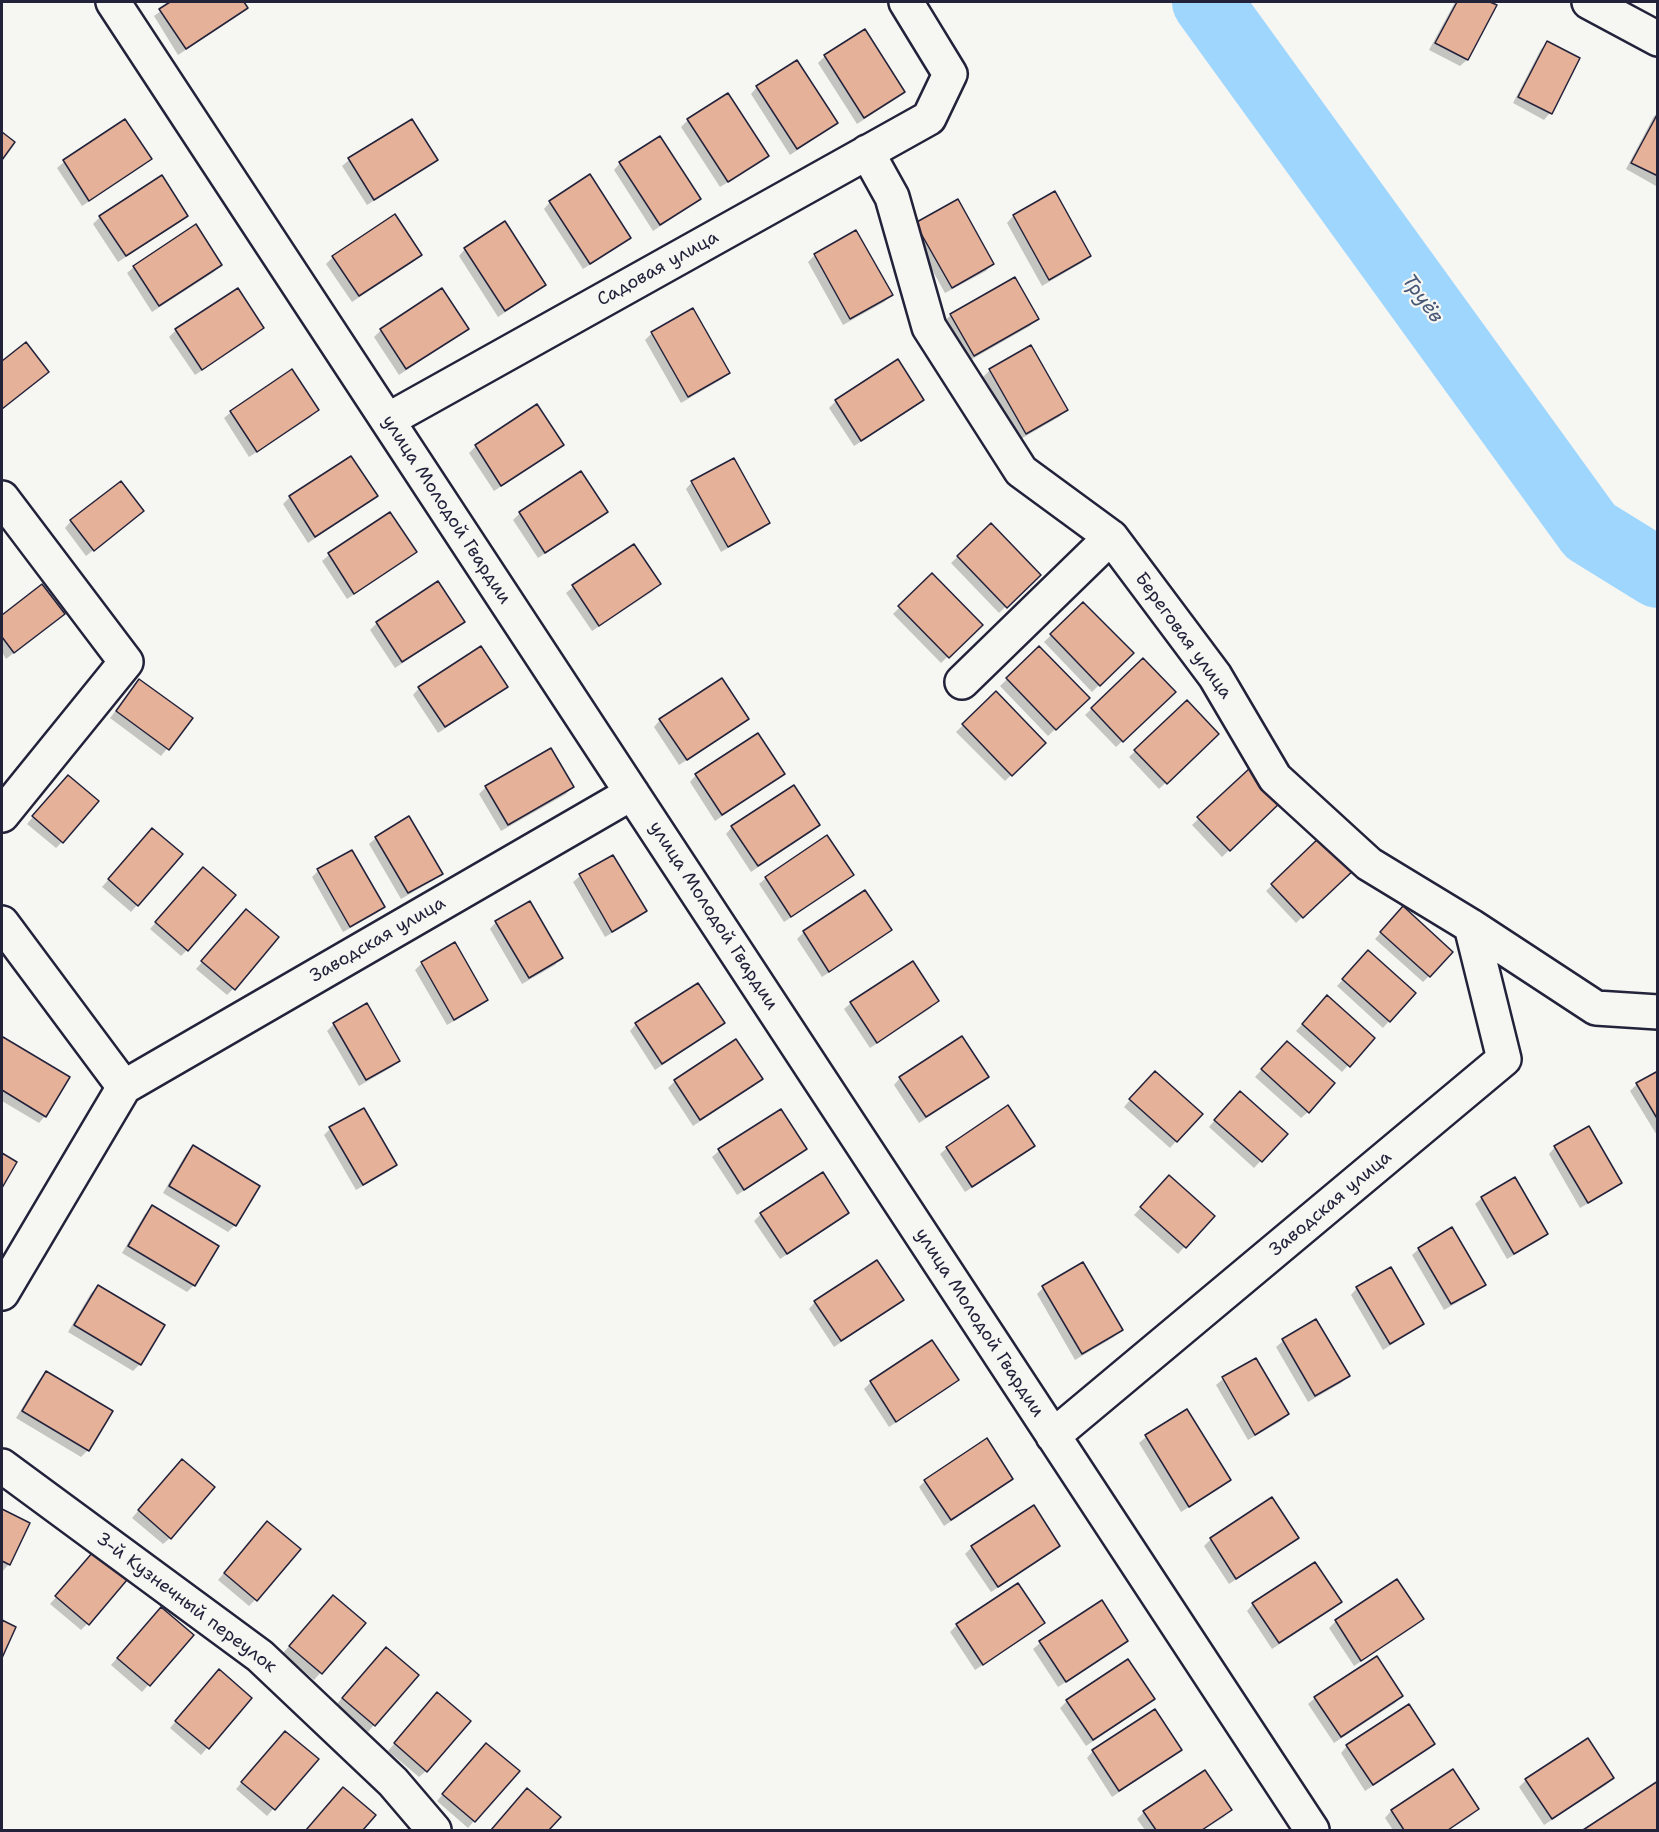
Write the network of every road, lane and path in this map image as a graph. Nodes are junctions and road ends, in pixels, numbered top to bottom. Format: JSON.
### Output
{"nodes":[{"id":1,"x":114,"y":2,"type":"edge"},
{"id":2,"x":906,"y":2,"type":"edge"},
{"id":3,"x":1589,"y":2,"type":"edge"},
{"id":4,"x":1658,"y":39,"type":"edge"},
{"id":5,"x":867,"y":152,"type":"junction"},
{"id":6,"x":388,"y":420,"type":"junction"},
{"id":7,"x":2,"y":498,"type":"edge"},
{"id":8,"x":1111,"y":537,"type":"junction"},
{"id":9,"x":962,"y":682,"type":"dead end"},
{"id":10,"x":632,"y":792,"type":"junction"},
{"id":11,"x":2,"y":815,"type":"edge"},
{"id":12,"x":2,"y":923,"type":"edge"},
{"id":13,"x":1471,"y":926,"type":"junction"},
{"id":14,"x":1658,"y":1012,"type":"edge"},
{"id":15,"x":124,"y":1087,"type":"junction"},
{"id":16,"x":2,"y":1293,"type":"edge"},
{"id":17,"x":1053,"y":1436,"type":"junction"},
{"id":18,"x":2,"y":1466,"type":"edge"},
{"id":19,"x":434,"y":1830,"type":"edge"},
{"id":20,"x":1312,"y":1830,"type":"edge"}],
"edges":[{"from":1,"to":6,"type":"street","name":"улица Молодой Гвардии"},
{"from":2,"to":5,"type":"street","name":"Садовая улица"},
{"from":3,"to":4,"type":"street"},
{"from":5,"to":6,"type":"street","name":"Садовая улица"},
{"from":5,"to":8,"type":"street","name":"Береговая улица"},
{"from":6,"to":10,"type":"street","name":"улица Молодой Гвардии"},
{"from":7,"to":11,"type":"street"},
{"from":8,"to":9,"type":"street"},
{"from":8,"to":13,"type":"street","name":"Береговая улица"},
{"from":10,"to":15,"type":"street","name":"Заводская улица"},
{"from":10,"to":17,"type":"street","name":"улица Молодой Гвардии"},
{"from":12,"to":15,"type":"street"},
{"from":13,"to":14,"type":"street","name":"Береговая улица"},
{"from":13,"to":17,"type":"street","name":"Заводская улица"},
{"from":15,"to":16,"type":"street","name":"Заводская улица"},
{"from":17,"to":20,"type":"street","name":"улица Молодой Гвардии"},
{"from":18,"to":19,"type":"street","name":"3-й Кузнечный переулок"}]}
